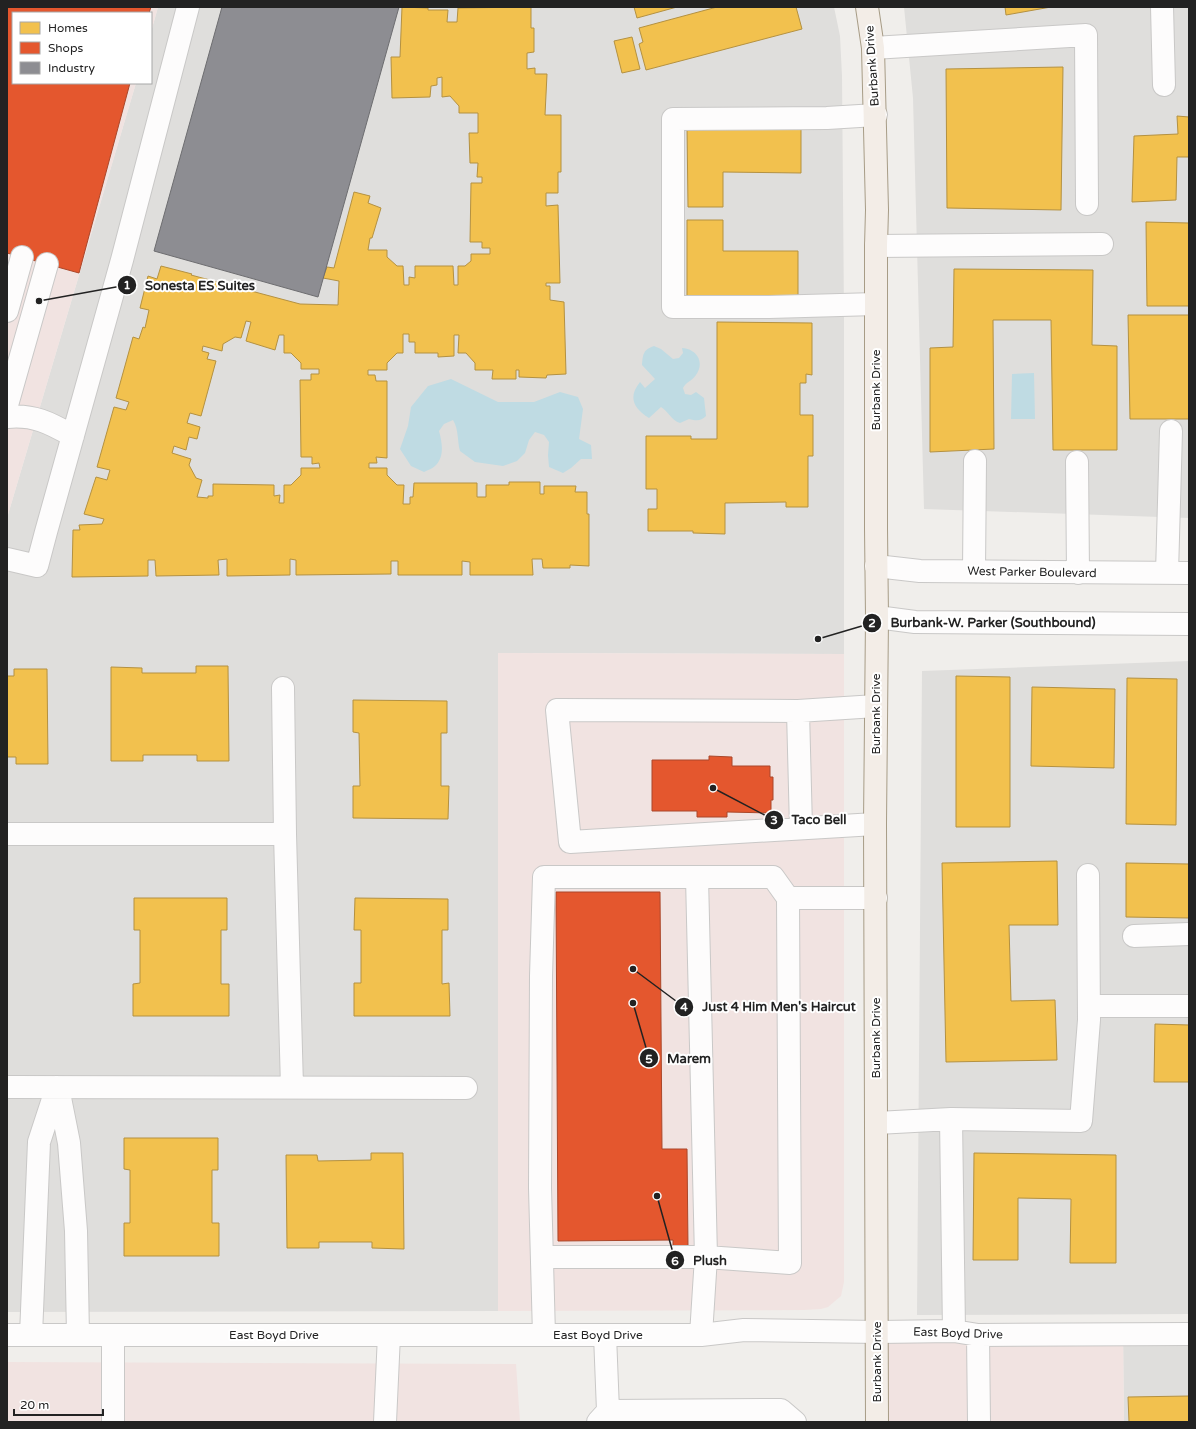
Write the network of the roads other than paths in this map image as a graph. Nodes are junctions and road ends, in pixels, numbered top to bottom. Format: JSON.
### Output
{"nodes":[{"id":1,"x":188,"y":7,"type":"edge"},
{"id":2,"x":867,"y":7,"type":"edge"},
{"id":3,"x":1162,"y":7,"type":"edge"},
{"id":4,"x":873,"y":48,"type":"junction"},
{"id":5,"x":1164,"y":85,"type":"dead end"},
{"id":6,"x":876,"y":115,"type":"junction"},
{"id":7,"x":1087,"y":204,"type":"dead end"},
{"id":8,"x":1102,"y":244,"type":"dead end"},
{"id":9,"x":876,"y":246,"type":"junction"},
{"id":10,"x":22,"y":257,"type":"dead end"},
{"id":11,"x":47,"y":264,"type":"dead end"},
{"id":12,"x":876,"y":304,"type":"junction"},
{"id":13,"x":7,"y":311,"type":"edge"},
{"id":14,"x":7,"y":405,"type":"edge"},
{"id":15,"x":7,"y":417,"type":"edge"},
{"id":16,"x":1171,"y":431,"type":"dead end"},
{"id":17,"x":73,"y":436,"type":"junction"},
{"id":18,"x":975,"y":461,"type":"dead end"},
{"id":19,"x":1077,"y":462,"type":"dead end"},
{"id":20,"x":7,"y":559,"type":"edge"},
{"id":21,"x":876,"y":566,"type":"junction"},
{"id":22,"x":974,"y":571,"type":"junction"},
{"id":23,"x":1078,"y":573,"type":"junction"},
{"id":24,"x":1167,"y":573,"type":"junction"},
{"id":25,"x":1189,"y":573,"type":"edge"},
{"id":26,"x":877,"y":617,"type":"junction"},
{"id":27,"x":1189,"y":624,"type":"edge"},
{"id":28,"x":283,"y":688,"type":"dead end"},
{"id":29,"x":876,"y":706,"type":"junction"},
{"id":30,"x":798,"y":711,"type":"junction"},
{"id":31,"x":875,"y":824,"type":"junction"},
{"id":32,"x":801,"y":828,"type":"junction"},
{"id":33,"x":7,"y":834,"type":"edge"},
{"id":34,"x":285,"y":834,"type":"junction"},
{"id":35,"x":1088,"y":875,"type":"dead end"},
{"id":36,"x":697,"y":877,"type":"junction"},
{"id":37,"x":788,"y":898,"type":"junction"},
{"id":38,"x":876,"y":898,"type":"junction"},
{"id":39,"x":1189,"y":934,"type":"edge"},
{"id":40,"x":1134,"y":936,"type":"dead end"},
{"id":41,"x":1089,"y":1006,"type":"junction"},
{"id":42,"x":1189,"y":1006,"type":"edge"},
{"id":43,"x":7,"y":1087,"type":"edge"},
{"id":44,"x":57,"y":1087,"type":"junction"},
{"id":45,"x":292,"y":1087,"type":"junction"},
{"id":46,"x":466,"y":1088,"type":"dead end"},
{"id":47,"x":951,"y":1119,"type":"junction"},
{"id":48,"x":877,"y":1123,"type":"junction"},
{"id":49,"x":706,"y":1256,"type":"junction"},
{"id":50,"x":542,"y":1257,"type":"junction"},
{"id":51,"x":954,"y":1331,"type":"junction"},
{"id":52,"x":878,"y":1332,"type":"junction"},
{"id":53,"x":1189,"y":1334,"type":"edge"},
{"id":54,"x":7,"y":1335,"type":"edge"},
{"id":55,"x":31,"y":1335,"type":"junction"},
{"id":56,"x":78,"y":1335,"type":"junction"},
{"id":57,"x":113,"y":1335,"type":"junction"},
{"id":58,"x":389,"y":1335,"type":"junction"},
{"id":59,"x":544,"y":1335,"type":"junction"},
{"id":60,"x":605,"y":1335,"type":"junction"},
{"id":61,"x":702,"y":1335,"type":"junction"},
{"id":62,"x":978,"y":1335,"type":"junction"},
{"id":63,"x":603,"y":1416,"type":"edge"},
{"id":64,"x":788,"y":1416,"type":"edge"},
{"id":65,"x":113,"y":1422,"type":"edge"},
{"id":66,"x":384,"y":1422,"type":"edge"},
{"id":67,"x":877,"y":1422,"type":"edge"},
{"id":68,"x":979,"y":1422,"type":"edge"}],
"edges":[{"from":1,"to":17,"type":"street"},
{"from":2,"to":4,"type":"main road","name":"Burbank Drive"},
{"from":3,"to":5,"type":"street"},
{"from":4,"to":6,"type":"main road","name":"Burbank Drive"},
{"from":4,"to":7,"type":"street"},
{"from":6,"to":9,"type":"main road","name":"Burbank Drive"},
{"from":6,"to":12,"type":"street"},
{"from":8,"to":9,"type":"street"},
{"from":9,"to":12,"type":"main road","name":"Burbank Drive"},
{"from":10,"to":13,"type":"street"},
{"from":11,"to":14,"type":"street"},
{"from":12,"to":21,"type":"main road","name":"Burbank Drive"},
{"from":15,"to":17,"type":"street"},
{"from":16,"to":24,"type":"street"},
{"from":17,"to":20,"type":"street"},
{"from":18,"to":22,"type":"street"},
{"from":19,"to":23,"type":"street"},
{"from":21,"to":22,"type":"street","name":"West Parker Boulevard"},
{"from":21,"to":26,"type":"main road","name":"Burbank Drive"},
{"from":22,"to":23,"type":"street","name":"West Parker Boulevard"},
{"from":23,"to":24,"type":"street","name":"West Parker Boulevard"},
{"from":24,"to":25,"type":"street","name":"West Parker Boulevard"},
{"from":26,"to":27,"type":"street"},
{"from":26,"to":29,"type":"main road","name":"Burbank Drive"},
{"from":28,"to":34,"type":"street"},
{"from":29,"to":30,"type":"street"},
{"from":29,"to":31,"type":"main road","name":"Burbank Drive"},
{"from":30,"to":32,"type":"street"},
{"from":30,"to":32,"type":"street"},
{"from":31,"to":32,"type":"street"},
{"from":31,"to":38,"type":"main road","name":"Burbank Drive"},
{"from":33,"to":34,"type":"street"},
{"from":34,"to":45,"type":"street"},
{"from":35,"to":41,"type":"street"},
{"from":36,"to":37,"type":"street"},
{"from":36,"to":49,"type":"street"},
{"from":36,"to":50,"type":"street"},
{"from":37,"to":38,"type":"street"},
{"from":37,"to":49,"type":"street"},
{"from":38,"to":48,"type":"main road","name":"Burbank Drive"},
{"from":39,"to":40,"type":"street"},
{"from":41,"to":42,"type":"street"},
{"from":41,"to":47,"type":"street"},
{"from":43,"to":44,"type":"street"},
{"from":44,"to":45,"type":"street"},
{"from":44,"to":55,"type":"street"},
{"from":44,"to":56,"type":"street"},
{"from":45,"to":46,"type":"street"},
{"from":47,"to":48,"type":"street"},
{"from":47,"to":51,"type":"street"},
{"from":48,"to":52,"type":"main road","name":"Burbank Drive"},
{"from":49,"to":50,"type":"street"},
{"from":49,"to":61,"type":"street"},
{"from":50,"to":59,"type":"street"},
{"from":51,"to":52,"type":"street","name":"East Boyd Drive"},
{"from":51,"to":62,"type":"street","name":"East Boyd Drive"},
{"from":52,"to":61,"type":"street","name":"East Boyd Drive"},
{"from":52,"to":67,"type":"main road","name":"Burbank Drive"},
{"from":53,"to":62,"type":"street","name":"East Boyd Drive"},
{"from":54,"to":55,"type":"street","name":"East Boyd Drive"},
{"from":55,"to":56,"type":"street","name":"East Boyd Drive"},
{"from":56,"to":57,"type":"street","name":"East Boyd Drive"},
{"from":57,"to":58,"type":"street","name":"East Boyd Drive"},
{"from":57,"to":65,"type":"street"},
{"from":58,"to":59,"type":"street","name":"East Boyd Drive"},
{"from":58,"to":66,"type":"street"},
{"from":59,"to":60,"type":"street","name":"East Boyd Drive"},
{"from":60,"to":61,"type":"street","name":"East Boyd Drive"},
{"from":60,"to":63,"type":"street"},
{"from":62,"to":68,"type":"street"},
{"from":63,"to":64,"type":"street"}]}
